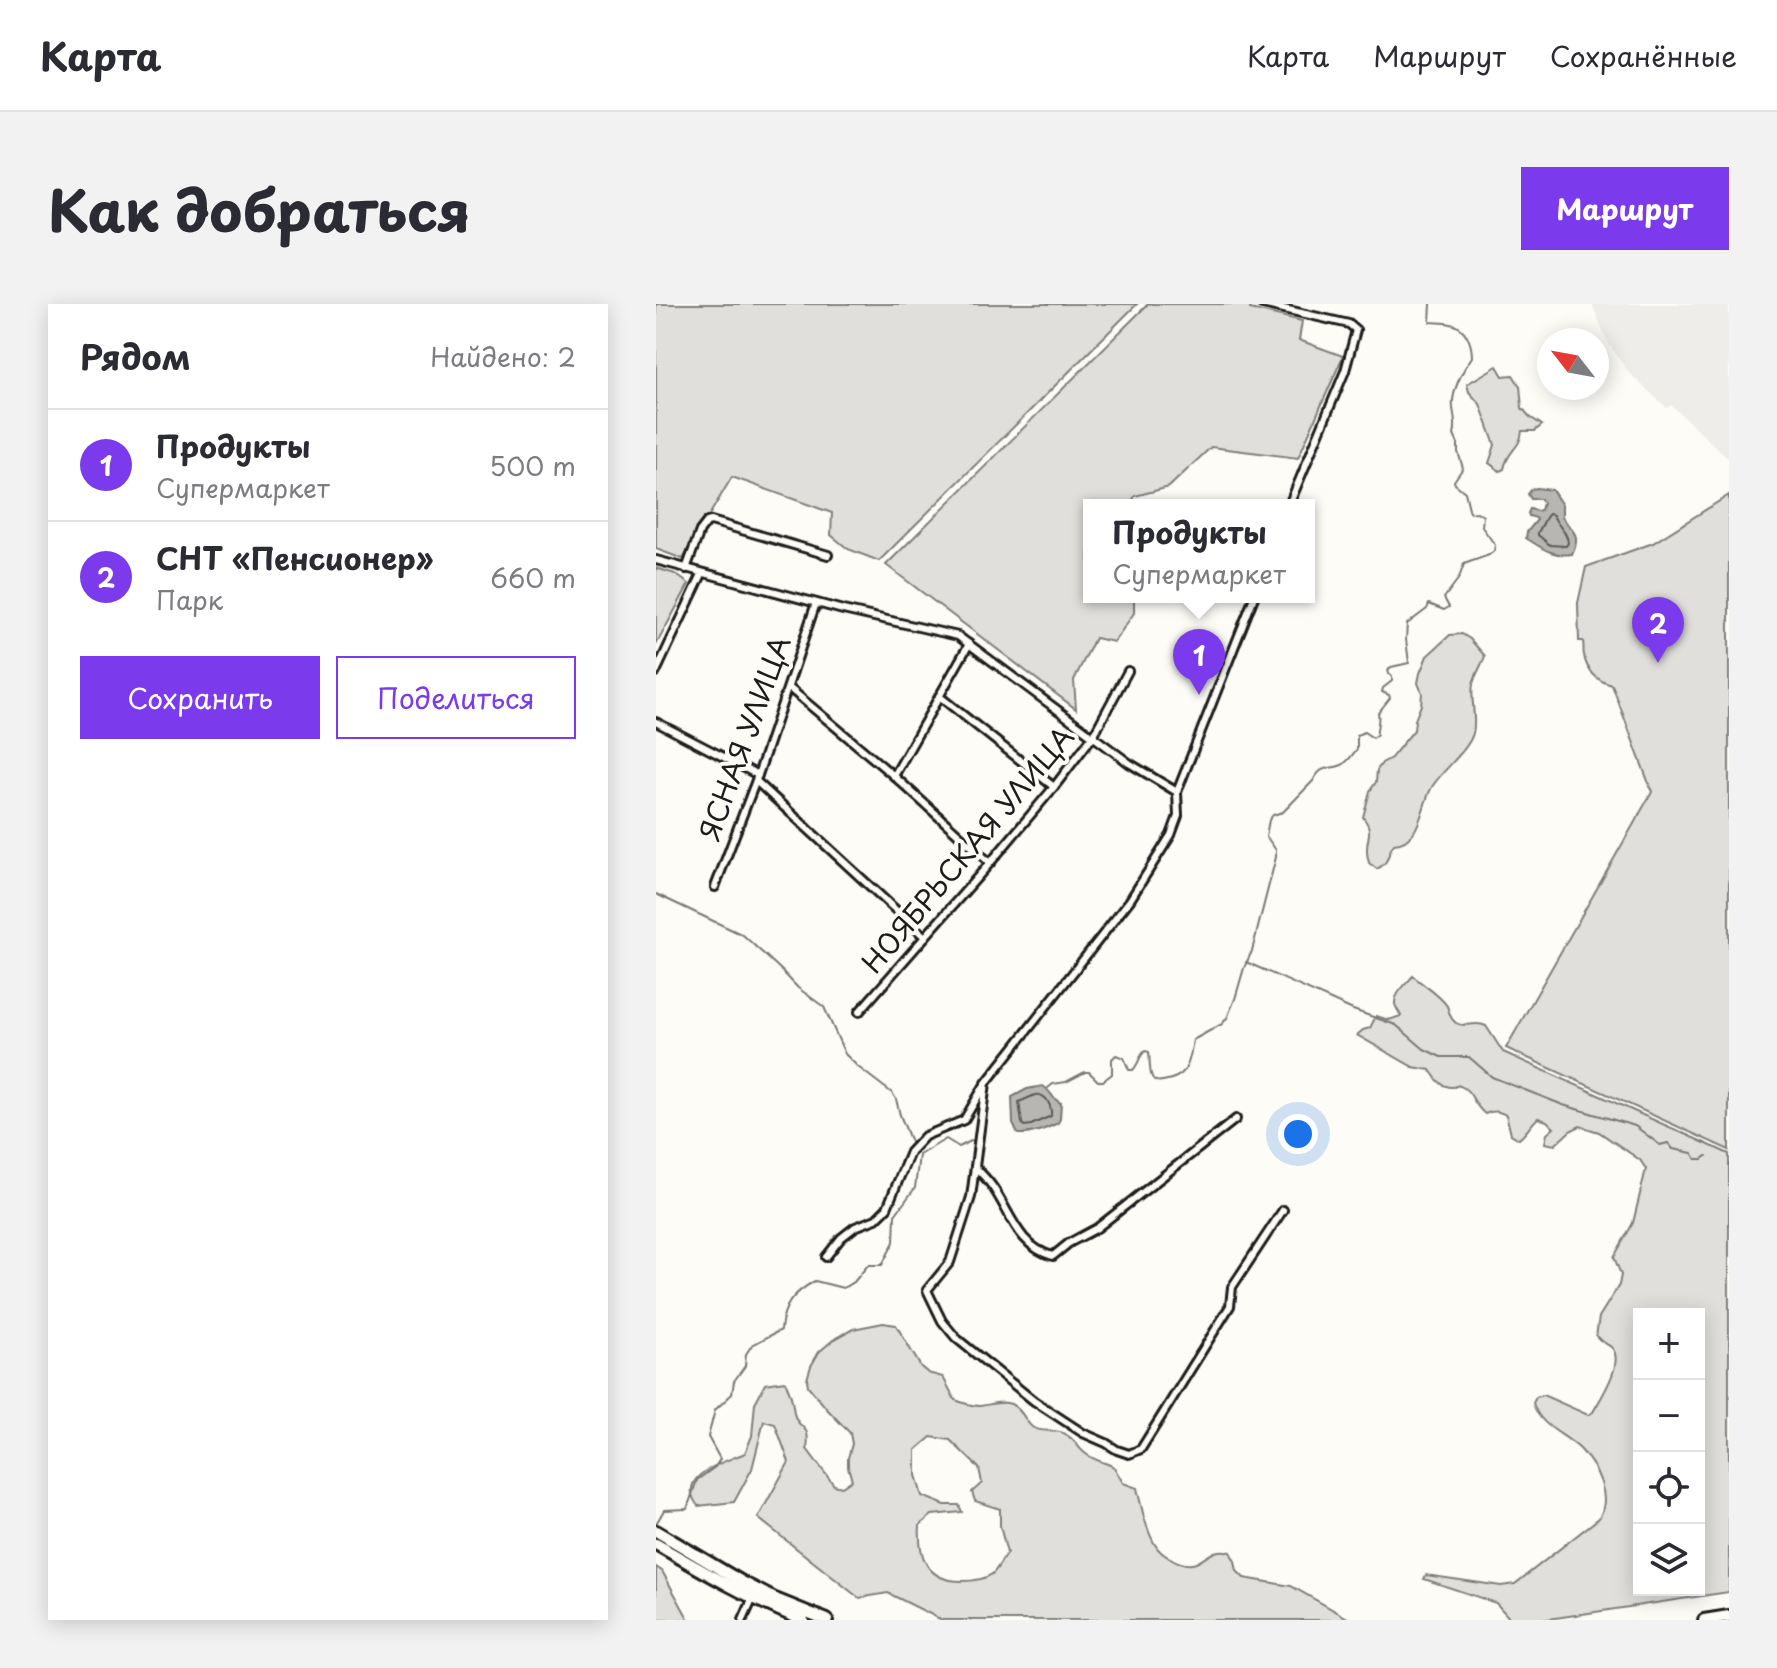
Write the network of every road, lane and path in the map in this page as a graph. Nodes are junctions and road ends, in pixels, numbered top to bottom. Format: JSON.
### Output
{"nodes":[{"id":1,"x":1262,"y":304,"type":"edge"},
{"id":2,"x":1292,"y":499,"type":"edge"},
{"id":3,"x":828,"y":555,"type":"dead end"},
{"id":4,"x":656,"y":560,"type":"edge"},
{"id":5,"x":686,"y":569,"type":"junction"},
{"id":6,"x":702,"y":574,"type":"junction"},
{"id":7,"x":816,"y":603,"type":"junction"},
{"id":8,"x":1252,"y":603,"type":"edge"},
{"id":9,"x":969,"y":644,"type":"junction"},
{"id":10,"x":1128,"y":671,"type":"dead end"},
{"id":11,"x":656,"y":672,"type":"edge"},
{"id":12,"x":788,"y":687,"type":"junction"},
{"id":13,"x":939,"y":696,"type":"junction"},
{"id":14,"x":656,"y":722,"type":"edge"},
{"id":15,"x":1093,"y":736,"type":"junction"},
{"id":16,"x":894,"y":776,"type":"junction"},
{"id":17,"x":757,"y":778,"type":"junction"},
{"id":18,"x":1054,"y":787,"type":"junction"},
{"id":19,"x":1177,"y":792,"type":"junction"},
{"id":20,"x":990,"y":863,"type":"junction"},
{"id":21,"x":715,"y":887,"type":"dead end"},
{"id":22,"x":925,"y":937,"type":"junction"},
{"id":23,"x":859,"y":1012,"type":"dead end"},
{"id":24,"x":986,"y":1083,"type":"junction"},
{"id":25,"x":1236,"y":1119,"type":"dead end"},
{"id":26,"x":975,"y":1167,"type":"junction"},
{"id":27,"x":1283,"y":1210,"type":"dead end"},
{"id":28,"x":826,"y":1257,"type":"dead end"},
{"id":29,"x":656,"y":1531,"type":"edge"},
{"id":30,"x":656,"y":1544,"type":"edge"},
{"id":31,"x":740,"y":1586,"type":"junction"},
{"id":32,"x":753,"y":1598,"type":"junction"},
{"id":33,"x":1729,"y":1616,"type":"edge"},
{"id":34,"x":743,"y":1620,"type":"edge"},
{"id":35,"x":803,"y":1620,"type":"edge"},
{"id":36,"x":827,"y":1620,"type":"edge"},
{"id":37,"x":1704,"y":1620,"type":"edge"}],
"edges":[{"from":1,"to":2,"type":"street"},
{"from":3,"to":5,"type":"street"},
{"from":4,"to":5,"type":"street"},
{"from":5,"to":6,"type":"street"},
{"from":6,"to":7,"type":"street"},
{"from":6,"to":11,"type":"street"},
{"from":7,"to":9,"type":"street"},
{"from":7,"to":12,"type":"street","name":"ЯСНАЯ УЛИЦА"},
{"from":8,"to":19,"type":"street"},
{"from":9,"to":13,"type":"street"},
{"from":9,"to":15,"type":"street"},
{"from":10,"to":15,"type":"street","name":"НОЯБРЬСКАЯ УЛИЦА"},
{"from":12,"to":16,"type":"street"},
{"from":12,"to":17,"type":"street","name":"ЯСНАЯ УЛИЦА"},
{"from":13,"to":16,"type":"street"},
{"from":13,"to":18,"type":"street"},
{"from":14,"to":17,"type":"street"},
{"from":15,"to":18,"type":"street","name":"НОЯБРЬСКАЯ УЛИЦА"},
{"from":15,"to":19,"type":"street"},
{"from":16,"to":20,"type":"street"},
{"from":17,"to":21,"type":"street","name":"ЯСНАЯ УЛИЦА"},
{"from":17,"to":22,"type":"street"},
{"from":18,"to":20,"type":"street","name":"НОЯБРЬСКАЯ УЛИЦА"},
{"from":19,"to":24,"type":"street"},
{"from":20,"to":22,"type":"street","name":"НОЯБРЬСКАЯ УЛИЦА"},
{"from":22,"to":23,"type":"street","name":"НОЯБРЬСКАЯ УЛИЦА"},
{"from":24,"to":26,"type":"street"},
{"from":24,"to":28,"type":"street"},
{"from":25,"to":26,"type":"street"},
{"from":26,"to":27,"type":"street"},
{"from":29,"to":31,"type":"main road"},
{"from":30,"to":31,"type":"main road"},
{"from":31,"to":32,"type":"main road"},
{"from":31,"to":36,"type":"main road"},
{"from":32,"to":34,"type":"street"},
{"from":32,"to":35,"type":"main road"},
{"from":33,"to":37,"type":"main road"}]}
